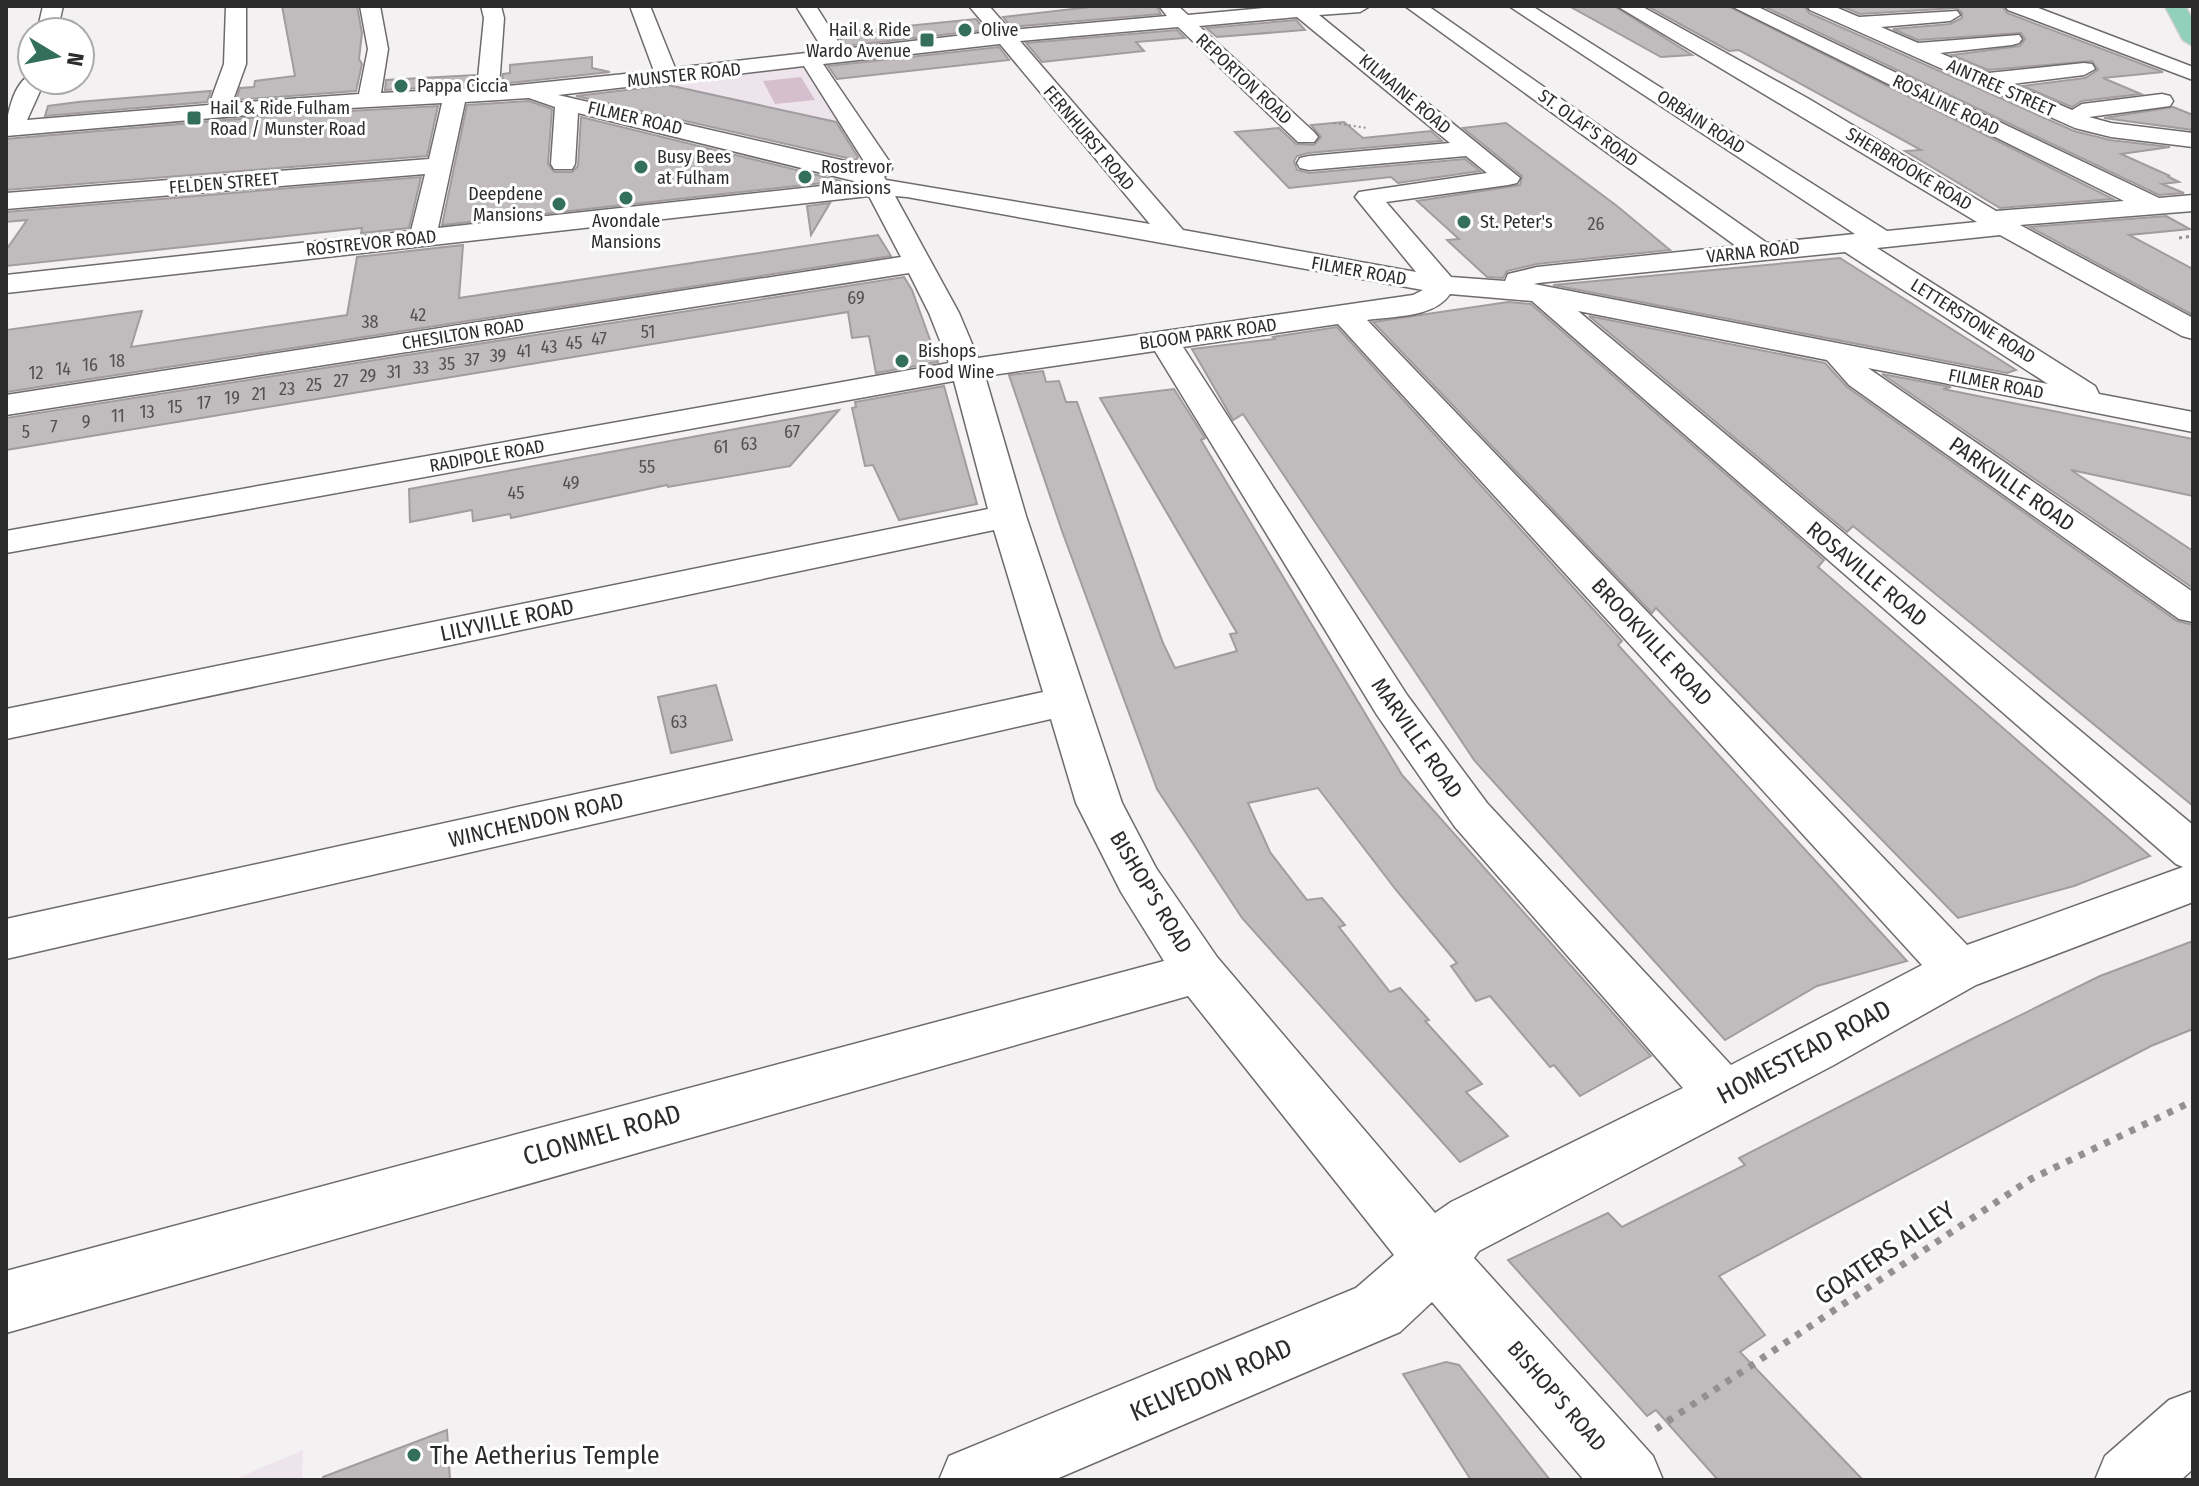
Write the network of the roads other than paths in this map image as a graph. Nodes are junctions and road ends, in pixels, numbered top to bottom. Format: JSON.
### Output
{"nodes":[{"id":1,"x":236,"y":6,"type":"edge"},
{"id":2,"x":370,"y":6,"type":"edge"},
{"id":3,"x":491,"y":6,"type":"edge"},
{"id":4,"x":640,"y":6,"type":"edge"},
{"id":5,"x":806,"y":6,"type":"edge"},
{"id":6,"x":979,"y":6,"type":"edge"},
{"id":7,"x":1360,"y":6,"type":"edge"},
{"id":8,"x":1415,"y":6,"type":"edge"},
{"id":9,"x":1519,"y":6,"type":"edge"},
{"id":10,"x":1627,"y":6,"type":"edge"},
{"id":11,"x":1741,"y":6,"type":"edge"},
{"id":12,"x":1817,"y":6,"type":"edge"},
{"id":13,"x":2015,"y":6,"type":"edge"},
{"id":14,"x":2175,"y":6,"type":"edge"},
{"id":15,"x":1299,"y":8,"type":"edge"},
{"id":16,"x":1175,"y":13,"type":"edge"},
{"id":17,"x":1950,"y":15,"type":"dead end"},
{"id":18,"x":1855,"y":23,"type":"junction"},
{"id":19,"x":1004,"y":37,"type":"junction"},
{"id":20,"x":2012,"y":39,"type":"dead end"},
{"id":21,"x":2193,"y":40,"type":"edge"},
{"id":22,"x":1913,"y":50,"type":"junction"},
{"id":23,"x":837,"y":56,"type":"junction"},
{"id":24,"x":810,"y":60,"type":"junction"},
{"id":25,"x":2084,"y":69,"type":"dead end"},
{"id":26,"x":2193,"y":74,"type":"edge"},
{"id":27,"x":667,"y":76,"type":"junction"},
{"id":28,"x":1985,"y":80,"type":"junction"},
{"id":29,"x":536,"y":91,"type":"junction"},
{"id":30,"x":487,"y":95,"type":"junction"},
{"id":31,"x":26,"y":96,"type":"edge"},
{"id":32,"x":369,"y":100,"type":"junction"},
{"id":33,"x":2162,"y":101,"type":"dead end"},
{"id":34,"x":453,"y":102,"type":"junction"},
{"id":35,"x":567,"y":103,"type":"junction"},
{"id":36,"x":218,"y":110,"type":"junction"},
{"id":37,"x":2060,"y":113,"type":"junction"},
{"id":38,"x":8,"y":129,"type":"edge"},
{"id":39,"x":1306,"y":137,"type":"dead end"},
{"id":40,"x":2193,"y":140,"type":"edge"},
{"id":41,"x":1471,"y":148,"type":"junction"},
{"id":42,"x":1309,"y":163,"type":"dead end"},
{"id":43,"x":563,"y":164,"type":"dead end"},
{"id":44,"x":441,"y":165,"type":"junction"},
{"id":45,"x":873,"y":181,"type":"junction"},
{"id":46,"x":6,"y":201,"type":"edge"},
{"id":47,"x":2193,"y":203,"type":"edge"},
{"id":48,"x":2151,"y":204,"type":"junction"},
{"id":49,"x":1998,"y":223,"type":"junction"},
{"id":50,"x":423,"y":237,"type":"junction"},
{"id":51,"x":1175,"y":238,"type":"junction"},
{"id":52,"x":1881,"y":239,"type":"junction"},
{"id":53,"x":1850,"y":243,"type":"junction"},
{"id":54,"x":1760,"y":251,"type":"junction"},
{"id":55,"x":919,"y":263,"type":"junction"},
{"id":56,"x":6,"y":284,"type":"edge"},
{"id":57,"x":1442,"y":285,"type":"junction"},
{"id":58,"x":1524,"y":292,"type":"junction"},
{"id":59,"x":1346,"y":315,"type":"junction"},
{"id":60,"x":2193,"y":330,"type":"edge"},
{"id":61,"x":1164,"y":340,"type":"junction"},
{"id":62,"x":1837,"y":352,"type":"junction"},
{"id":63,"x":967,"y":369,"type":"junction"},
{"id":64,"x":2094,"y":403,"type":"junction"},
{"id":65,"x":6,"y":405,"type":"edge"},
{"id":66,"x":2193,"y":422,"type":"edge"},
{"id":67,"x":1008,"y":516,"type":"junction"},
{"id":68,"x":6,"y":542,"type":"edge"},
{"id":69,"x":2193,"y":610,"type":"edge"},
{"id":70,"x":1066,"y":701,"type":"junction"},
{"id":71,"x":6,"y":724,"type":"edge"},
{"id":72,"x":2193,"y":852,"type":"edge"},
{"id":73,"x":2193,"y":882,"type":"edge"},
{"id":74,"x":6,"y":939,"type":"edge"},
{"id":75,"x":1958,"y":970,"type":"junction"},
{"id":76,"x":1199,"y":972,"type":"junction"},
{"id":77,"x":1723,"y":1095,"type":"junction"},
{"id":78,"x":1435,"y":1259,"type":"junction"},
{"id":79,"x":6,"y":1302,"type":"edge"},
{"id":80,"x":2193,"y":1424,"type":"edge"},
{"id":81,"x":1618,"y":1468,"type":"edge"},
{"id":82,"x":973,"y":1480,"type":"edge"},
{"id":83,"x":2129,"y":1480,"type":"edge"}],
"edges":[{"from":1,"to":36,"type":"street"},
{"from":2,"to":32,"type":"street"},
{"from":3,"to":30,"type":"street"},
{"from":4,"to":27,"type":"street"},
{"from":5,"to":23,"type":"street"},
{"from":6,"to":19,"type":"street","name":"FERNHURST ROAD"},
{"from":7,"to":15,"type":"street","name":"MUNSTER ROAD"},
{"from":8,"to":54,"type":"street","name":"ST. OLAF'S ROAD"},
{"from":9,"to":52,"type":"street","name":"ORBAIN ROAD"},
{"from":10,"to":49,"type":"street","name":"SHERBROOKE ROAD"},
{"from":11,"to":48,"type":"street","name":"ROSALINE ROAD"},
{"from":12,"to":18,"type":"street","name":"AINTREE STREET"},
{"from":13,"to":26,"type":"street"},
{"from":14,"to":21,"type":"main road"},
{"from":15,"to":16,"type":"street","name":"MUNSTER ROAD"},
{"from":15,"to":41,"type":"street","name":"KILMAINE ROAD"},
{"from":16,"to":19,"type":"street","name":"MUNSTER ROAD"},
{"from":16,"to":39,"type":"street","name":"REPORTON ROAD"},
{"from":17,"to":18,"type":"street"},
{"from":18,"to":22,"type":"street","name":"AINTREE STREET"},
{"from":19,"to":23,"type":"street","name":"MUNSTER ROAD"},
{"from":19,"to":51,"type":"street","name":"FERNHURST ROAD"},
{"from":20,"to":22,"type":"street"},
{"from":22,"to":28,"type":"street","name":"AINTREE STREET"},
{"from":23,"to":24,"type":"street","name":"MUNSTER ROAD"},
{"from":24,"to":27,"type":"street","name":"MUNSTER ROAD"},
{"from":24,"to":45,"type":"street","name":"BISHOP'S ROAD"},
{"from":25,"to":28,"type":"street"},
{"from":27,"to":29,"type":"street","name":"MUNSTER ROAD"},
{"from":28,"to":37,"type":"street","name":"AINTREE STREET"},
{"from":29,"to":30,"type":"street","name":"MUNSTER ROAD"},
{"from":29,"to":35,"type":"street","name":"FILMER ROAD"},
{"from":30,"to":34,"type":"street","name":"MUNSTER ROAD"},
{"from":31,"to":38,"type":"street"},
{"from":32,"to":34,"type":"street","name":"MUNSTER ROAD"},
{"from":32,"to":36,"type":"street","name":"MUNSTER ROAD"},
{"from":33,"to":37,"type":"street"},
{"from":34,"to":44,"type":"street"},
{"from":35,"to":43,"type":"street"},
{"from":35,"to":45,"type":"street","name":"FILMER ROAD"},
{"from":36,"to":38,"type":"street","name":"MUNSTER ROAD"},
{"from":37,"to":40,"type":"street","name":"AINTREE STREET"},
{"from":41,"to":42,"type":"street"},
{"from":41,"to":57,"type":"street","name":"KILMAINE ROAD"},
{"from":44,"to":46,"type":"street","name":"FELDEN STREET"},
{"from":44,"to":50,"type":"street"},
{"from":45,"to":50,"type":"street","name":"ROSTREVOR ROAD"},
{"from":45,"to":51,"type":"street","name":"FILMER ROAD"},
{"from":45,"to":55,"type":"street","name":"BISHOP'S ROAD"},
{"from":47,"to":48,"type":"street","name":"VARNA ROAD"},
{"from":48,"to":49,"type":"street","name":"VARNA ROAD"},
{"from":49,"to":52,"type":"street","name":"VARNA ROAD"},
{"from":49,"to":60,"type":"street","name":"SHERBROOKE ROAD"},
{"from":50,"to":56,"type":"street","name":"ROSTREVOR ROAD"},
{"from":51,"to":57,"type":"street","name":"FILMER ROAD"},
{"from":52,"to":53,"type":"street","name":"VARNA ROAD"},
{"from":53,"to":54,"type":"street","name":"VARNA ROAD"},
{"from":53,"to":64,"type":"street","name":"LETTERSTONE ROAD"},
{"from":54,"to":58,"type":"street","name":"VARNA ROAD"},
{"from":55,"to":63,"type":"street","name":"BISHOP'S ROAD"},
{"from":55,"to":65,"type":"street","name":"CHESILTON ROAD"},
{"from":57,"to":58,"type":"street","name":"FILMER ROAD"},
{"from":57,"to":59,"type":"street","name":"BLOOM PARK ROAD"},
{"from":58,"to":62,"type":"street","name":"FILMER ROAD"},
{"from":58,"to":72,"type":"street","name":"ROSAVILLE ROAD"},
{"from":59,"to":61,"type":"street","name":"BLOOM PARK ROAD"},
{"from":59,"to":75,"type":"street","name":"BROOKVILLE ROAD"},
{"from":61,"to":63,"type":"street","name":"BLOOM PARK ROAD"},
{"from":61,"to":77,"type":"street","name":"MARVILLE ROAD"},
{"from":62,"to":64,"type":"street","name":"FILMER ROAD"},
{"from":62,"to":69,"type":"street","name":"PARKVILLE ROAD"},
{"from":63,"to":67,"type":"street","name":"BISHOP'S ROAD"},
{"from":63,"to":68,"type":"street","name":"RADIPOLE ROAD"},
{"from":64,"to":66,"type":"street","name":"FILMER ROAD"},
{"from":67,"to":70,"type":"street","name":"BISHOP'S ROAD"},
{"from":67,"to":71,"type":"street","name":"LILYVILLE ROAD"},
{"from":70,"to":74,"type":"street","name":"WINCHENDON ROAD"},
{"from":70,"to":76,"type":"street","name":"BISHOP'S ROAD"},
{"from":73,"to":75,"type":"street","name":"HOMESTEAD ROAD"},
{"from":75,"to":77,"type":"street","name":"HOMESTEAD ROAD"},
{"from":76,"to":78,"type":"street","name":"BISHOP'S ROAD"},
{"from":76,"to":79,"type":"street","name":"CLONMEL ROAD"},
{"from":77,"to":78,"type":"street","name":"HOMESTEAD ROAD"},
{"from":78,"to":81,"type":"street","name":"BISHOP'S ROAD"},
{"from":78,"to":82,"type":"street","name":"KELVEDON ROAD"},
{"from":80,"to":83,"type":"street"}]}
